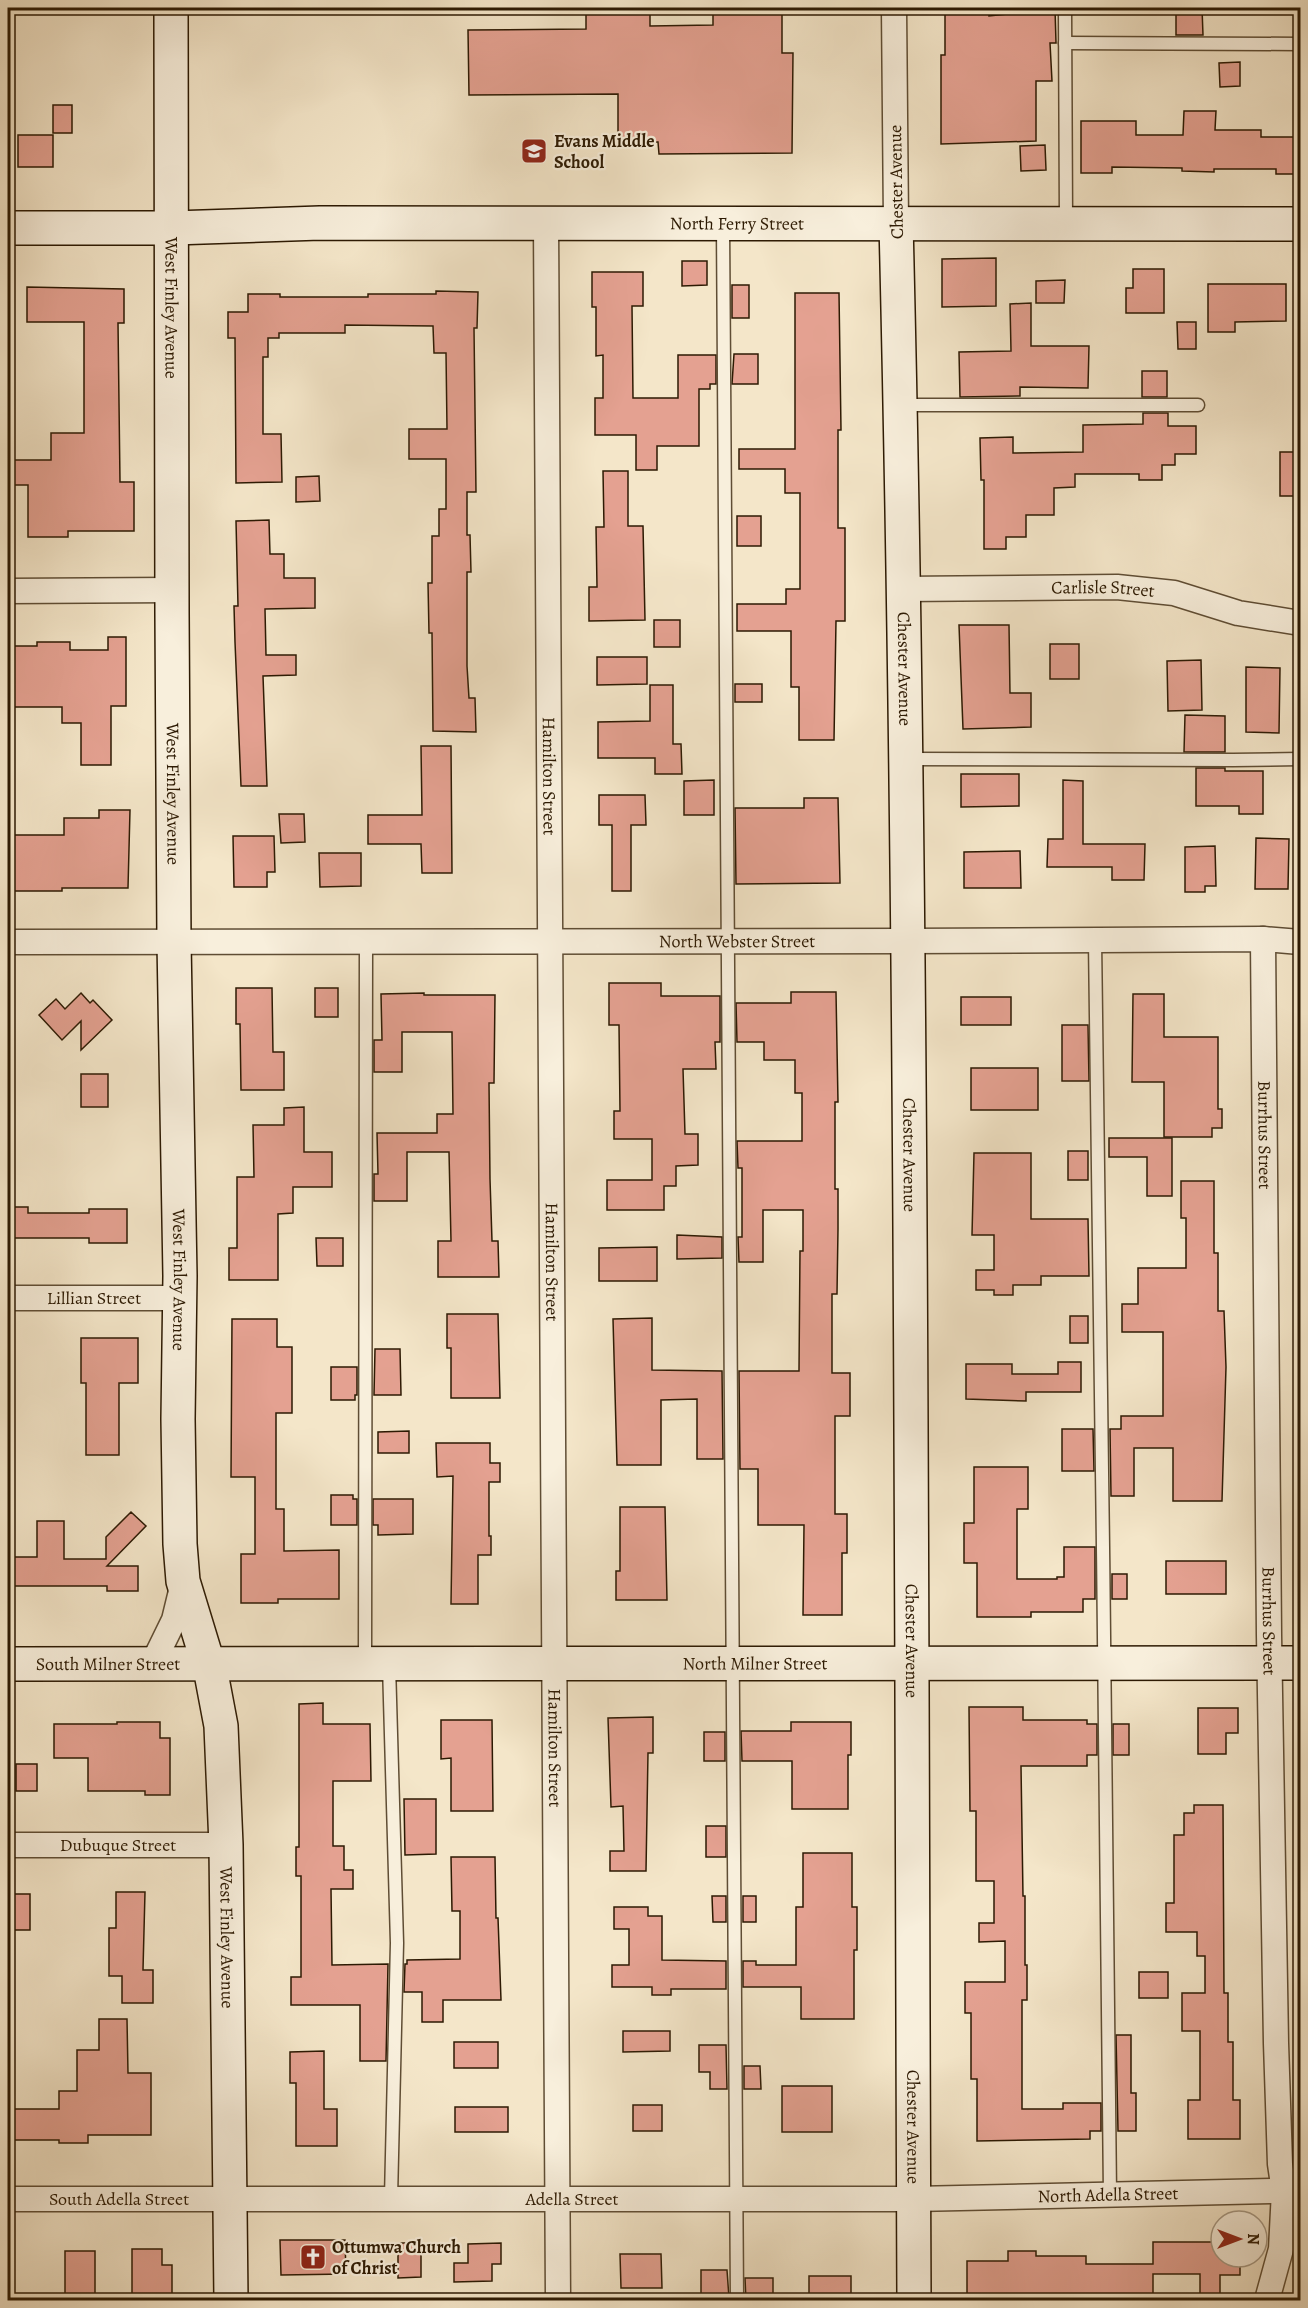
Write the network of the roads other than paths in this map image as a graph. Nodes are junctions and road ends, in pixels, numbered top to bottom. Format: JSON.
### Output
{"nodes":[{"id":1,"x":171,"y":8,"type":"edge"},
{"id":2,"x":894,"y":8,"type":"edge"},
{"id":3,"x":1065,"y":8,"type":"edge"},
{"id":4,"x":1065,"y":43,"type":"junction"},
{"id":5,"x":1300,"y":44,"type":"edge"},
{"id":6,"x":546,"y":222,"type":"junction"},
{"id":7,"x":1066,"y":222,"type":"junction"},
{"id":8,"x":723,"y":224,"type":"junction"},
{"id":9,"x":896,"y":224,"type":"junction"},
{"id":10,"x":1300,"y":224,"type":"edge"},
{"id":11,"x":8,"y":228,"type":"edge"},
{"id":12,"x":173,"y":228,"type":"junction"},
{"id":13,"x":899,"y":405,"type":"junction"},
{"id":14,"x":1198,"y":405,"type":"dead end"},
{"id":15,"x":172,"y":590,"type":"junction"},
{"id":16,"x":902,"y":590,"type":"junction"},
{"id":17,"x":8,"y":591,"type":"edge"},
{"id":18,"x":1300,"y":623,"type":"edge"},
{"id":19,"x":905,"y":759,"type":"junction"},
{"id":20,"x":1300,"y":759,"type":"edge"},
{"id":21,"x":1263,"y":939,"type":"junction"},
{"id":22,"x":1095,"y":940,"type":"junction"},
{"id":23,"x":728,"y":941,"type":"junction"},
{"id":24,"x":908,"y":941,"type":"junction"},
{"id":25,"x":8,"y":942,"type":"edge"},
{"id":26,"x":174,"y":942,"type":"junction"},
{"id":27,"x":366,"y":942,"type":"junction"},
{"id":28,"x":549,"y":942,"type":"junction"},
{"id":29,"x":1300,"y":942,"type":"edge"},
{"id":30,"x":8,"y":1298,"type":"edge"},
{"id":31,"x":180,"y":1298,"type":"junction"},
{"id":32,"x":183,"y":1581,"type":"junction"},
{"id":33,"x":913,"y":1662,"type":"junction"},
{"id":34,"x":1104,"y":1663,"type":"junction"},
{"id":35,"x":1285,"y":1663,"type":"edge"},
{"id":36,"x":8,"y":1664,"type":"edge"},
{"id":37,"x":377,"y":1664,"type":"junction"},
{"id":38,"x":733,"y":1664,"type":"junction"},
{"id":39,"x":152,"y":1665,"type":"junction"},
{"id":40,"x":209,"y":1665,"type":"junction"},
{"id":41,"x":553,"y":1665,"type":"junction"},
{"id":42,"x":8,"y":1845,"type":"edge"},
{"id":43,"x":226,"y":1845,"type":"junction"},
{"id":44,"x":1292,"y":2194,"type":"edge"},
{"id":45,"x":1110,"y":2195,"type":"junction"},
{"id":46,"x":391,"y":2198,"type":"junction"},
{"id":47,"x":8,"y":2199,"type":"edge"},
{"id":48,"x":230,"y":2199,"type":"junction"},
{"id":49,"x":558,"y":2199,"type":"junction"},
{"id":50,"x":736,"y":2199,"type":"junction"},
{"id":51,"x":914,"y":2199,"type":"junction"},
{"id":52,"x":231,"y":2301,"type":"edge"},
{"id":53,"x":558,"y":2301,"type":"edge"},
{"id":54,"x":737,"y":2301,"type":"edge"},
{"id":55,"x":914,"y":2301,"type":"edge"},
{"id":56,"x":1267,"y":2301,"type":"edge"}],
"edges":[{"from":1,"to":12,"type":"main road","name":"West Finley Avenue"},
{"from":2,"to":9,"type":"street","name":"Chester Avenue"},
{"from":3,"to":4,"type":"lane"},
{"from":4,"to":5,"type":"lane"},
{"from":4,"to":7,"type":"lane"},
{"from":6,"to":8,"type":"main road","name":"North Ferry Street"},
{"from":6,"to":12,"type":"main road","name":"North Ferry Street"},
{"from":6,"to":28,"type":"street","name":"Hamilton Street"},
{"from":7,"to":9,"type":"main road","name":"North Ferry Street"},
{"from":7,"to":10,"type":"main road","name":"North Ferry Street"},
{"from":8,"to":9,"type":"main road","name":"North Ferry Street"},
{"from":8,"to":23,"type":"lane"},
{"from":9,"to":13,"type":"main road","name":"Chester Avenue"},
{"from":11,"to":12,"type":"main road","name":"North Ferry Street"},
{"from":12,"to":15,"type":"main road","name":"West Finley Avenue"},
{"from":13,"to":14,"type":"lane"},
{"from":13,"to":16,"type":"main road","name":"Chester Avenue"},
{"from":15,"to":17,"type":"street"},
{"from":15,"to":26,"type":"main road","name":"West Finley Avenue"},
{"from":16,"to":18,"type":"street","name":"Carlisle Street"},
{"from":16,"to":19,"type":"main road","name":"Chester Avenue"},
{"from":19,"to":20,"type":"lane"},
{"from":19,"to":24,"type":"main road","name":"Chester Avenue"},
{"from":21,"to":22,"type":"street","name":"North Webster Street"},
{"from":21,"to":29,"type":"street","name":"North Webster Street"},
{"from":21,"to":35,"type":"street","name":"Burrhus Street"},
{"from":22,"to":24,"type":"street","name":"North Webster Street"},
{"from":22,"to":34,"type":"lane"},
{"from":23,"to":24,"type":"street","name":"North Webster Street"},
{"from":23,"to":28,"type":"street","name":"North Webster Street"},
{"from":23,"to":38,"type":"lane"},
{"from":24,"to":33,"type":"main road","name":"Chester Avenue"},
{"from":25,"to":26,"type":"street","name":"North Webster Street"},
{"from":26,"to":27,"type":"street","name":"North Webster Street"},
{"from":26,"to":31,"type":"main road","name":"West Finley Avenue"},
{"from":27,"to":28,"type":"street","name":"North Webster Street"},
{"from":27,"to":37,"type":"lane"},
{"from":28,"to":41,"type":"street","name":"Hamilton Street"},
{"from":30,"to":31,"type":"street","name":"Lillian Street"},
{"from":31,"to":32,"type":"main road","name":"West Finley Avenue"},
{"from":32,"to":39,"type":"street","name":"West Finley Avenue"},
{"from":32,"to":40,"type":"main road","name":"West Finley Avenue"},
{"from":33,"to":34,"type":"main road","name":"North Milner Street"},
{"from":33,"to":38,"type":"main road","name":"North Milner Street"},
{"from":33,"to":51,"type":"main road","name":"Chester Avenue"},
{"from":34,"to":35,"type":"main road","name":"North Milner Street"},
{"from":34,"to":45,"type":"lane"},
{"from":35,"to":44,"type":"street","name":"Burrhus Street"},
{"from":36,"to":39,"type":"main road","name":"South Milner Street"},
{"from":37,"to":40,"type":"main road","name":"North Milner Street"},
{"from":37,"to":41,"type":"main road","name":"North Milner Street"},
{"from":37,"to":46,"type":"lane"},
{"from":38,"to":41,"type":"main road","name":"North Milner Street"},
{"from":38,"to":50,"type":"lane"},
{"from":39,"to":40,"type":"main road","name":"South Milner Street"},
{"from":40,"to":43,"type":"main road","name":"West Finley Avenue"},
{"from":41,"to":49,"type":"street","name":"Hamilton Street"},
{"from":42,"to":43,"type":"street","name":"Dubuque Street"},
{"from":43,"to":48,"type":"main road","name":"West Finley Avenue"},
{"from":44,"to":45,"type":"street","name":"North Adella Street"},
{"from":44,"to":56,"type":"street","name":"Burrhus Street"},
{"from":45,"to":51,"type":"street","name":"North Adella Street"},
{"from":46,"to":48,"type":"street","name":"Adella Street"},
{"from":46,"to":49,"type":"street","name":"Adella Street"},
{"from":47,"to":48,"type":"street","name":"South Adella Street"},
{"from":48,"to":52,"type":"main road","name":"West Finley Avenue"},
{"from":49,"to":50,"type":"street","name":"Adella Street"},
{"from":49,"to":53,"type":"street","name":"Hamilton Street"},
{"from":50,"to":51,"type":"street","name":"Adella Street"},
{"from":50,"to":54,"type":"lane"},
{"from":51,"to":55,"type":"main road","name":"Chester Avenue"}]}
